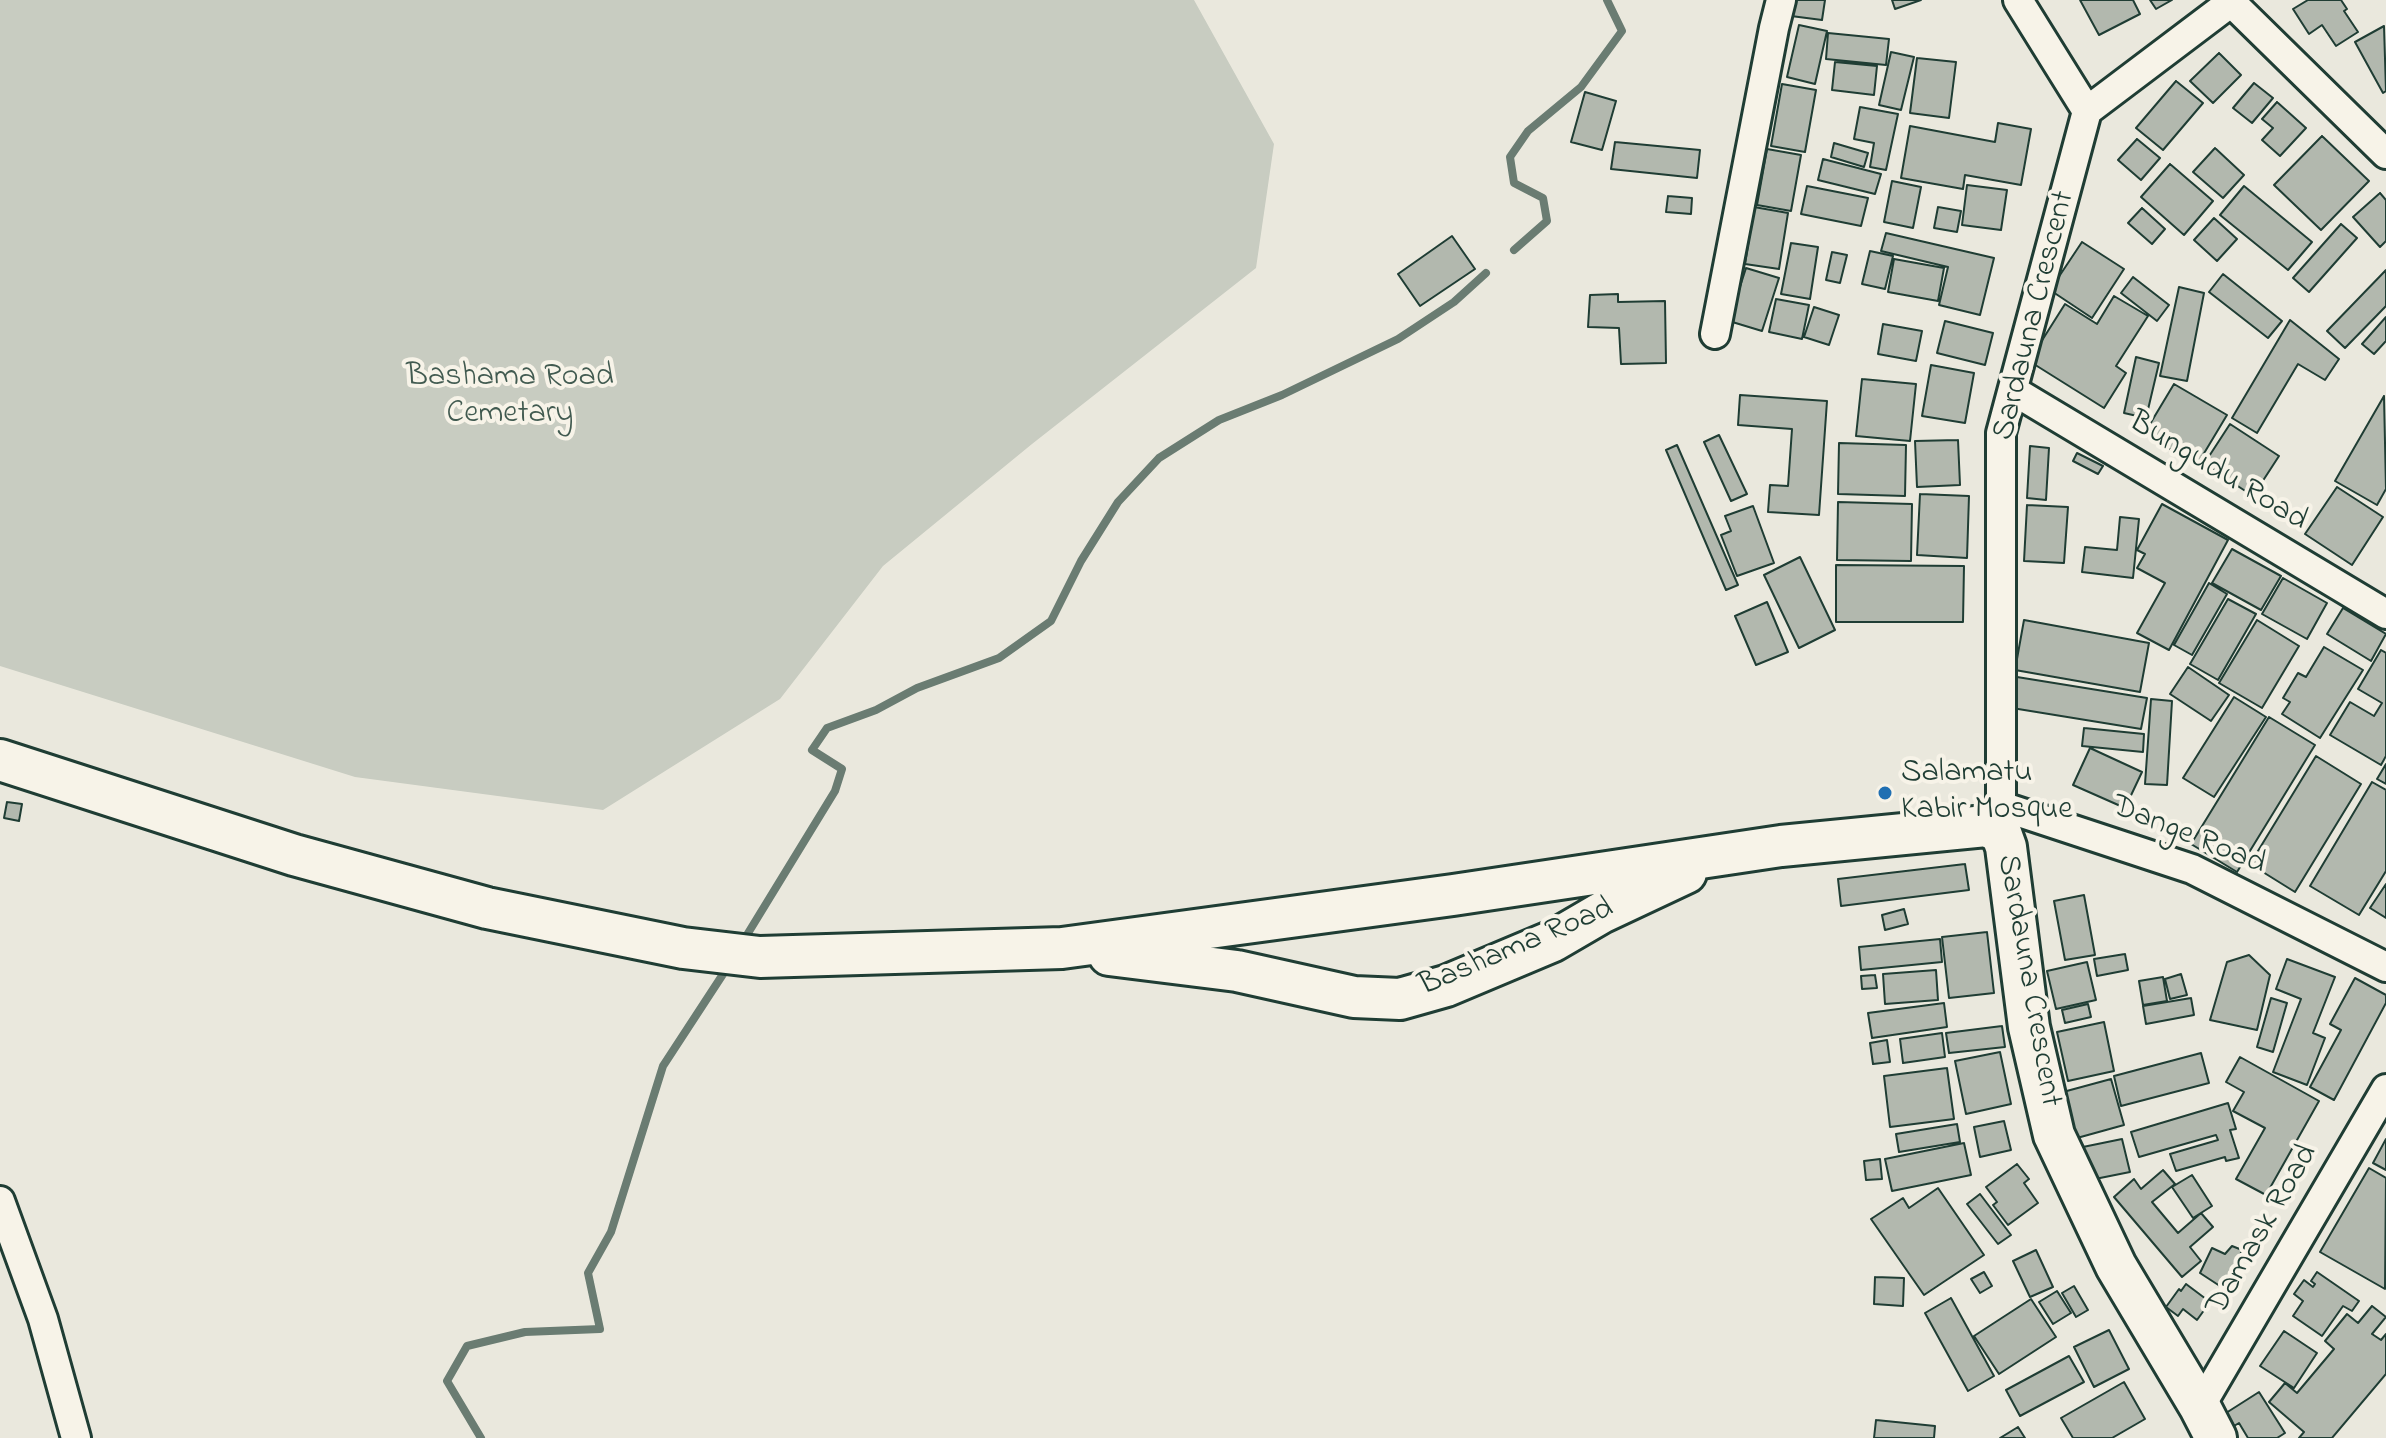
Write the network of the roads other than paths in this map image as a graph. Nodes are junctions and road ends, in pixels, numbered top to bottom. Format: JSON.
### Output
{"nodes":[{"id":1,"x":1781,"y":0,"type":"edge"},
{"id":2,"x":2018,"y":0,"type":"edge"},
{"id":3,"x":2232,"y":1,"type":"edge"},
{"id":4,"x":2087,"y":111,"type":"junction"},
{"id":5,"x":2386,"y":154,"type":"edge"},
{"id":6,"x":1715,"y":334,"type":"dead end"},
{"id":7,"x":2014,"y":391,"type":"junction"},
{"id":8,"x":2386,"y":614,"type":"edge"},
{"id":9,"x":0,"y":760,"type":"edge"},
{"id":10,"x":2001,"y":820,"type":"junction"},
{"id":11,"x":1726,"y":854,"type":"junction"},
{"id":12,"x":1062,"y":948,"type":"junction"},
{"id":13,"x":2386,"y":967,"type":"edge"},
{"id":14,"x":2386,"y":1089,"type":"edge"},
{"id":15,"x":0,"y":1201,"type":"edge"},
{"id":16,"x":2208,"y":1423,"type":"edge"},
{"id":17,"x":76,"y":1438,"type":"edge"}],
"edges":[{"from":1,"to":6,"type":"street"},
{"from":2,"to":4,"type":"street"},
{"from":3,"to":4,"type":"street"},
{"from":3,"to":5,"type":"street"},
{"from":4,"to":7,"type":"street","name":"Sardauna Crescent"},
{"from":7,"to":8,"type":"street","name":"Bungudu Road"},
{"from":7,"to":10,"type":"street","name":"Sardauna Crescent"},
{"from":9,"to":12,"type":"street","name":"Bashama Road"},
{"from":10,"to":11,"type":"street","name":"Bashama Road"},
{"from":10,"to":13,"type":"street","name":"Dange Road"},
{"from":10,"to":16,"type":"street","name":"Sardauna Crescent"},
{"from":11,"to":12,"type":"street","name":"Bashama Road"},
{"from":11,"to":12,"type":"street","name":"Bashama Road"},
{"from":14,"to":16,"type":"street","name":"Damask Road"},
{"from":15,"to":17,"type":"street"}]}
